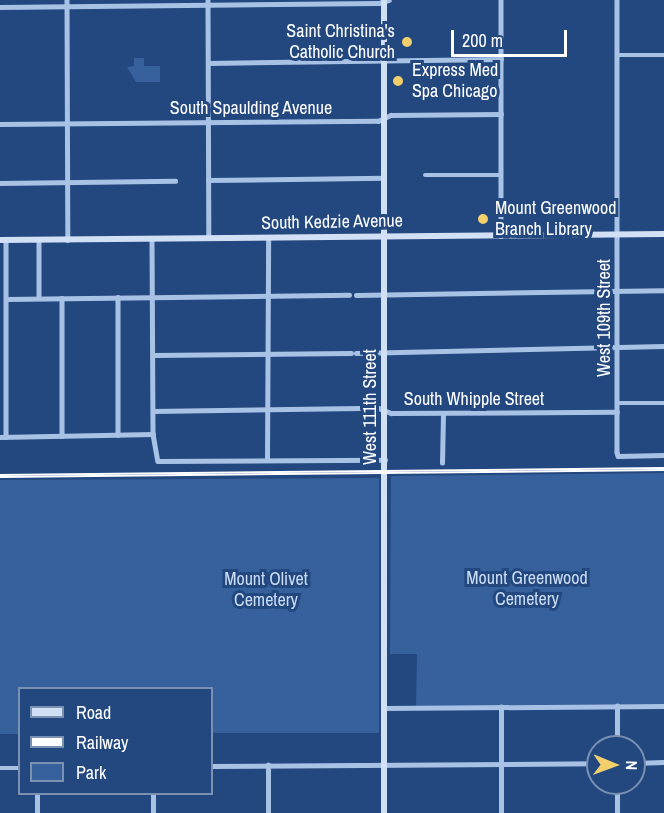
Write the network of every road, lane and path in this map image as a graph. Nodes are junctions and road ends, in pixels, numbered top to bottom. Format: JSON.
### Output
{"nodes":[{"id":1,"x":67,"y":0,"type":"edge"},
{"id":2,"x":501,"y":0,"type":"edge"},
{"id":3,"x":617,"y":0,"type":"edge"},
{"id":4,"x":386,"y":1,"type":"edge"},
{"id":5,"x":208,"y":2,"type":"edge"},
{"id":6,"x":67,"y":6,"type":"junction"},
{"id":7,"x":0,"y":7,"type":"edge"},
{"id":8,"x":618,"y":55,"type":"junction"},
{"id":9,"x":664,"y":55,"type":"edge"},
{"id":10,"x":501,"y":58,"type":"junction"},
{"id":11,"x":384,"y":60,"type":"junction"},
{"id":12,"x":208,"y":63,"type":"junction"},
{"id":13,"x":501,"y":114,"type":"junction"},
{"id":14,"x":384,"y":118,"type":"junction"},
{"id":15,"x":208,"y":121,"type":"junction"},
{"id":16,"x":67,"y":123,"type":"junction"},
{"id":17,"x":0,"y":124,"type":"edge"},
{"id":18,"x":425,"y":175,"type":"dead end"},
{"id":19,"x":501,"y":175,"type":"junction"},
{"id":20,"x":384,"y":178,"type":"junction"},
{"id":21,"x":208,"y":180,"type":"junction"},
{"id":22,"x":176,"y":181,"type":"dead end"},
{"id":23,"x":68,"y":182,"type":"junction"},
{"id":24,"x":0,"y":183,"type":"edge"},
{"id":25,"x":664,"y":234,"type":"edge"},
{"id":26,"x":618,"y":235,"type":"junction"},
{"id":27,"x":501,"y":236,"type":"junction"},
{"id":28,"x":385,"y":237,"type":"junction"},
{"id":29,"x":208,"y":238,"type":"junction"},
{"id":30,"x":268,"y":238,"type":"junction"},
{"id":31,"x":152,"y":239,"type":"junction"},
{"id":32,"x":3,"y":240,"type":"edge"},
{"id":33,"x":39,"y":240,"type":"junction"},
{"id":34,"x":68,"y":240,"type":"junction"},
{"id":35,"x":664,"y":290,"type":"edge"},
{"id":36,"x":618,"y":291,"type":"junction"},
{"id":37,"x":349,"y":295,"type":"dead end"},
{"id":38,"x":356,"y":295,"type":"dead end"},
{"id":39,"x":385,"y":295,"type":"junction"},
{"id":40,"x":268,"y":296,"type":"junction"},
{"id":41,"x":118,"y":297,"type":"junction"},
{"id":42,"x":152,"y":297,"type":"junction"},
{"id":43,"x":6,"y":298,"type":"junction"},
{"id":44,"x":39,"y":298,"type":"junction"},
{"id":45,"x":62,"y":298,"type":"junction"},
{"id":46,"x":3,"y":329,"type":"edge"},
{"id":47,"x":664,"y":346,"type":"edge"},
{"id":48,"x":617,"y":348,"type":"junction"},
{"id":49,"x":384,"y":353,"type":"junction"},
{"id":50,"x":268,"y":354,"type":"junction"},
{"id":51,"x":153,"y":355,"type":"junction"},
{"id":52,"x":3,"y":382,"type":"edge"},
{"id":53,"x":617,"y":403,"type":"junction"},
{"id":54,"x":664,"y":403,"type":"edge"},
{"id":55,"x":268,"y":409,"type":"junction"},
{"id":56,"x":153,"y":411,"type":"junction"},
{"id":57,"x":384,"y":411,"type":"junction"},
{"id":58,"x":617,"y":412,"type":"junction"},
{"id":59,"x":443,"y":414,"type":"junction"},
{"id":60,"x":153,"y":434,"type":"junction"},
{"id":61,"x":118,"y":435,"type":"junction"},
{"id":62,"x":62,"y":436,"type":"junction"},
{"id":63,"x":3,"y":437,"type":"edge"},
{"id":64,"x":664,"y":455,"type":"edge"},
{"id":65,"x":267,"y":460,"type":"junction"},
{"id":66,"x":385,"y":460,"type":"junction"},
{"id":67,"x":442,"y":464,"type":"dead end"},
{"id":68,"x":617,"y":706,"type":"junction"},
{"id":69,"x":664,"y":706,"type":"edge"},
{"id":70,"x":501,"y":707,"type":"junction"},
{"id":71,"x":384,"y":708,"type":"junction"},
{"id":72,"x":617,"y":735,"type":"edge"},
{"id":73,"x":664,"y":762,"type":"edge"},
{"id":74,"x":586,"y":763,"type":"edge"},
{"id":75,"x":646,"y":763,"type":"edge"},
{"id":76,"x":384,"y":764,"type":"junction"},
{"id":77,"x":501,"y":764,"type":"junction"},
{"id":78,"x":268,"y":765,"type":"junction"},
{"id":79,"x":213,"y":766,"type":"edge"},
{"id":80,"x":0,"y":768,"type":"edge"},
{"id":81,"x":18,"y":768,"type":"edge"},
{"id":82,"x":37,"y":795,"type":"edge"},
{"id":83,"x":153,"y":795,"type":"edge"},
{"id":84,"x":617,"y":795,"type":"edge"},
{"id":85,"x":37,"y":813,"type":"edge"},
{"id":86,"x":153,"y":813,"type":"edge"},
{"id":87,"x":268,"y":813,"type":"edge"},
{"id":88,"x":384,"y":813,"type":"edge"},
{"id":89,"x":501,"y":813,"type":"edge"},
{"id":90,"x":617,"y":813,"type":"edge"}],
"edges":[{"from":1,"to":6,"type":"street"},
{"from":2,"to":10,"type":"street"},
{"from":3,"to":8,"type":"street","name":"West 109th Street"},
{"from":4,"to":5,"type":"street"},
{"from":4,"to":11,"type":"main road","name":"West 111th Street"},
{"from":5,"to":6,"type":"street"},
{"from":5,"to":12,"type":"street"},
{"from":6,"to":7,"type":"street"},
{"from":6,"to":16,"type":"street"},
{"from":8,"to":9,"type":"street"},
{"from":8,"to":26,"type":"street","name":"West 109th Street"},
{"from":10,"to":11,"type":"street"},
{"from":10,"to":13,"type":"street"},
{"from":11,"to":12,"type":"street"},
{"from":11,"to":14,"type":"main road","name":"West 111th Street"},
{"from":12,"to":15,"type":"street"},
{"from":13,"to":14,"type":"street","name":"South Spaulding Avenue"},
{"from":13,"to":19,"type":"street"},
{"from":14,"to":15,"type":"street","name":"South Spaulding Avenue"},
{"from":14,"to":20,"type":"main road","name":"West 111th Street"},
{"from":15,"to":16,"type":"street","name":"South Spaulding Avenue"},
{"from":15,"to":21,"type":"street"},
{"from":16,"to":17,"type":"street","name":"South Spaulding Avenue"},
{"from":16,"to":23,"type":"street"},
{"from":18,"to":19,"type":"street"},
{"from":19,"to":27,"type":"street"},
{"from":20,"to":21,"type":"street"},
{"from":20,"to":28,"type":"main road","name":"West 111th Street"},
{"from":21,"to":29,"type":"street"},
{"from":22,"to":23,"type":"street"},
{"from":23,"to":24,"type":"street"},
{"from":23,"to":34,"type":"street"},
{"from":25,"to":26,"type":"main road","name":"South Kedzie Avenue"},
{"from":26,"to":27,"type":"main road","name":"South Kedzie Avenue"},
{"from":26,"to":36,"type":"street","name":"West 109th Street"},
{"from":27,"to":28,"type":"main road","name":"South Kedzie Avenue"},
{"from":28,"to":30,"type":"main road","name":"South Kedzie Avenue"},
{"from":28,"to":39,"type":"main road","name":"West 111th Street"},
{"from":29,"to":30,"type":"main road","name":"South Kedzie Avenue"},
{"from":29,"to":31,"type":"main road","name":"South Kedzie Avenue"},
{"from":30,"to":40,"type":"street"},
{"from":31,"to":34,"type":"main road","name":"South Kedzie Avenue"},
{"from":31,"to":42,"type":"street"},
{"from":32,"to":33,"type":"main road","name":"South Kedzie Avenue"},
{"from":32,"to":43,"type":"street"},
{"from":33,"to":34,"type":"main road","name":"South Kedzie Avenue"},
{"from":33,"to":44,"type":"street"},
{"from":35,"to":36,"type":"street"},
{"from":36,"to":39,"type":"street"},
{"from":36,"to":48,"type":"street","name":"West 109th Street"},
{"from":37,"to":40,"type":"street"},
{"from":38,"to":39,"type":"street"},
{"from":39,"to":49,"type":"main road","name":"West 111th Street"},
{"from":40,"to":42,"type":"street"},
{"from":40,"to":50,"type":"street"},
{"from":41,"to":42,"type":"street"},
{"from":41,"to":45,"type":"street"},
{"from":41,"to":61,"type":"street"},
{"from":42,"to":51,"type":"street"},
{"from":43,"to":44,"type":"street"},
{"from":43,"to":46,"type":"street"},
{"from":44,"to":45,"type":"street"},
{"from":45,"to":62,"type":"street"},
{"from":46,"to":52,"type":"street"},
{"from":47,"to":48,"type":"street"},
{"from":48,"to":49,"type":"street"},
{"from":48,"to":53,"type":"street","name":"West 109th Street"},
{"from":49,"to":50,"type":"street"},
{"from":49,"to":57,"type":"main road","name":"West 111th Street"},
{"from":50,"to":51,"type":"street"},
{"from":50,"to":55,"type":"street"},
{"from":51,"to":56,"type":"street"},
{"from":52,"to":63,"type":"street"},
{"from":53,"to":54,"type":"street"},
{"from":53,"to":58,"type":"street","name":"West 109th Street"},
{"from":55,"to":56,"type":"street","name":"South Whipple Street"},
{"from":55,"to":57,"type":"street","name":"South Whipple Street"},
{"from":55,"to":65,"type":"street"},
{"from":56,"to":60,"type":"street"},
{"from":57,"to":59,"type":"street","name":"South Whipple Street"},
{"from":57,"to":66,"type":"main road","name":"West 111th Street"},
{"from":58,"to":59,"type":"street","name":"South Whipple Street"},
{"from":58,"to":64,"type":"street","name":"West 109th Street"},
{"from":59,"to":67,"type":"street"},
{"from":60,"to":61,"type":"street"},
{"from":60,"to":65,"type":"street"},
{"from":61,"to":62,"type":"street"},
{"from":62,"to":63,"type":"street"},
{"from":65,"to":66,"type":"street"},
{"from":66,"to":71,"type":"main road","name":"West 111th Street"},
{"from":68,"to":69,"type":"street"},
{"from":68,"to":70,"type":"street"},
{"from":68,"to":72,"type":"street"},
{"from":70,"to":71,"type":"street"},
{"from":70,"to":77,"type":"street"},
{"from":71,"to":76,"type":"main road","name":"West 111th Street"},
{"from":73,"to":75,"type":"street"},
{"from":74,"to":77,"type":"street"},
{"from":76,"to":77,"type":"street"},
{"from":76,"to":78,"type":"street"},
{"from":76,"to":88,"type":"main road","name":"West 111th Street"},
{"from":77,"to":89,"type":"street"},
{"from":78,"to":79,"type":"street"},
{"from":78,"to":87,"type":"street"},
{"from":80,"to":81,"type":"street"},
{"from":82,"to":85,"type":"street"},
{"from":83,"to":86,"type":"street"},
{"from":84,"to":90,"type":"street"}]}
